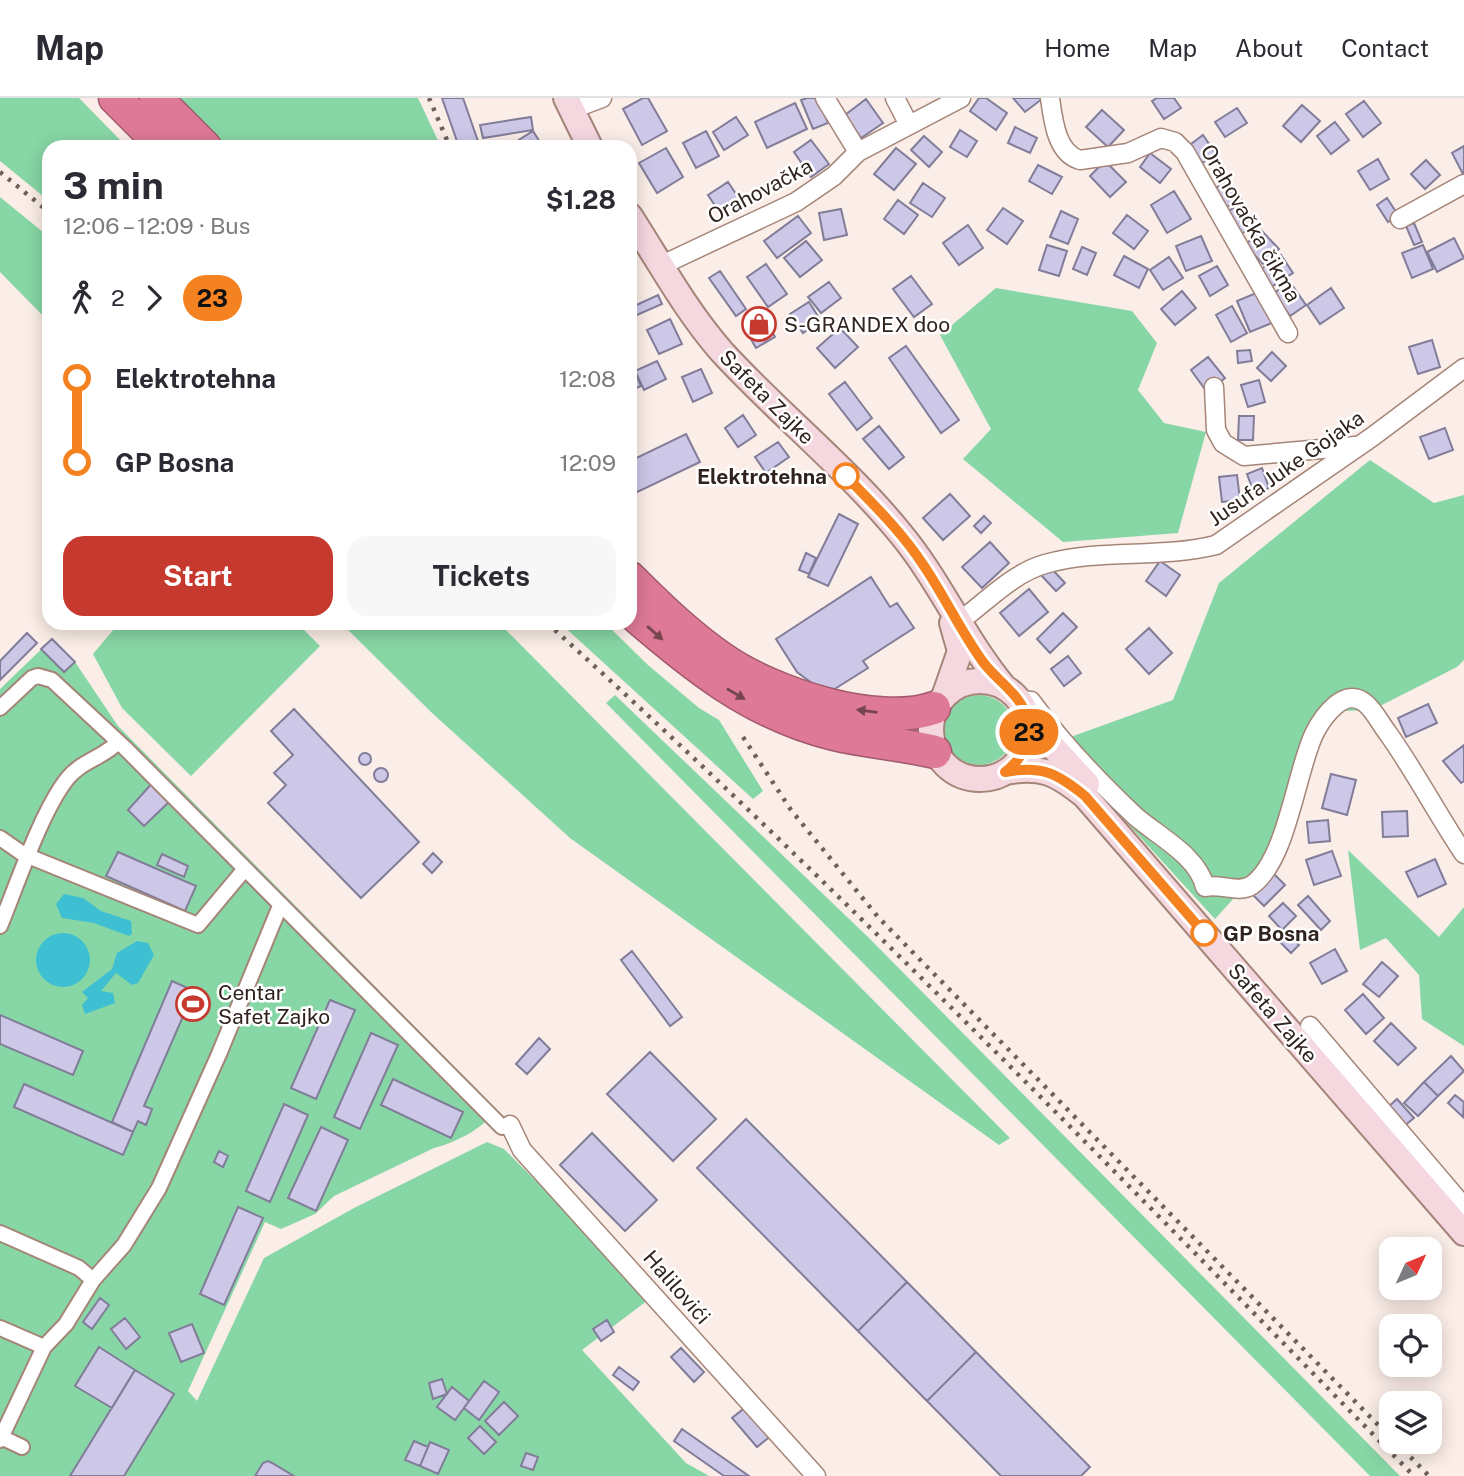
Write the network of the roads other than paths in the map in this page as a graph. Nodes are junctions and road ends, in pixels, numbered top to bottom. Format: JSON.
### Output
{"nodes":[{"id":1,"x":113,"y":98,"type":"edge"},
{"id":2,"x":156,"y":98,"type":"edge"},
{"id":3,"x":169,"y":98,"type":"edge"},
{"id":4,"x":602,"y":98,"type":"edge"},
{"id":5,"x":825,"y":98,"type":"edge"},
{"id":6,"x":895,"y":98,"type":"edge"},
{"id":7,"x":961,"y":98,"type":"edge"},
{"id":8,"x":1050,"y":98,"type":"edge"},
{"id":9,"x":568,"y":104,"type":"edge"},
{"id":10,"x":909,"y":125,"type":"junction"},
{"id":11,"x":155,"y":138,"type":"edge"},
{"id":12,"x":198,"y":140,"type":"edge"},
{"id":13,"x":208,"y":140,"type":"edge"},
{"id":14,"x":586,"y":140,"type":"edge"},
{"id":15,"x":858,"y":152,"type":"junction"},
{"id":16,"x":1464,"y":184,"type":"edge"},
{"id":17,"x":1400,"y":219,"type":"dead end"},
{"id":18,"x":637,"y":227,"type":"edge"},
{"id":19,"x":662,"y":265,"type":"junction"},
{"id":20,"x":1288,"y":333,"type":"dead end"},
{"id":21,"x":1464,"y":368,"type":"edge"},
{"id":22,"x":1214,"y":387,"type":"dead end"},
{"id":23,"x":1464,"y":387,"type":"edge"},
{"id":24,"x":1436,"y":391,"type":"junction"},
{"id":25,"x":1359,"y":446,"type":"junction"},
{"id":26,"x":637,"y":584,"type":"edge"},
{"id":27,"x":945,"y":599,"type":"junction"},
{"id":28,"x":637,"y":617,"type":"edge"},
{"id":29,"x":960,"y":621,"type":"junction"},
{"id":30,"x":939,"y":701,"type":"junction"},
{"id":31,"x":1017,"y":702,"type":"junction"},
{"id":32,"x":0,"y":708,"type":"edge"},
{"id":33,"x":118,"y":742,"type":"junction"},
{"id":34,"x":935,"y":752,"type":"junction"},
{"id":35,"x":1005,"y":772,"type":"junction"},
{"id":36,"x":0,"y":838,"type":"edge"},
{"id":37,"x":1464,"y":854,"type":"edge"},
{"id":38,"x":30,"y":856,"type":"junction"},
{"id":39,"x":244,"y":870,"type":"junction"},
{"id":40,"x":1196,"y":893,"type":"junction"},
{"id":41,"x":280,"y":906,"type":"junction"},
{"id":42,"x":0,"y":926,"type":"edge"},
{"id":43,"x":1310,"y":1026,"type":"dead end"},
{"id":44,"x":506,"y":1126,"type":"joint"},
{"id":45,"x":1464,"y":1207,"type":"edge"},
{"id":46,"x":1464,"y":1219,"type":"edge"},
{"id":47,"x":0,"y":1233,"type":"edge"},
{"id":48,"x":1464,"y":1233,"type":"edge"},
{"id":49,"x":93,"y":1280,"type":"junction"},
{"id":50,"x":0,"y":1328,"type":"edge"},
{"id":51,"x":44,"y":1347,"type":"junction"},
{"id":52,"x":1,"y":1439,"type":"edge"},
{"id":53,"x":22,"y":1447,"type":"dead end"},
{"id":54,"x":816,"y":1476,"type":"edge"}],
"edges":[{"from":1,"to":11,"type":"highway"},
{"from":2,"to":12,"type":"highway"},
{"from":3,"to":13,"type":"highway"},
{"from":4,"to":9,"type":"street"},
{"from":5,"to":15,"type":"street"},
{"from":6,"to":10,"type":"street"},
{"from":7,"to":10,"type":"street","name":"Orahovačka"},
{"from":8,"to":20,"type":"street","name":"Orahovačka čikma"},
{"from":9,"to":14,"type":"main road"},
{"from":10,"to":15,"type":"street","name":"Orahovačka"},
{"from":15,"to":19,"type":"street","name":"Orahovačka"},
{"from":16,"to":17,"type":"street"},
{"from":18,"to":19,"type":"main road","name":"Safeta Zajke"},
{"from":19,"to":27,"type":"main road","name":"Safeta Zajke"},
{"from":21,"to":24,"type":"street","name":"Jusufa Juke Gojaka"},
{"from":22,"to":25,"type":"street"},
{"from":23,"to":24,"type":"street","name":"Jusufa Juke Gojaka"},
{"from":24,"to":25,"type":"street","name":"Jusufa Juke Gojaka"},
{"from":25,"to":29,"type":"street","name":"Jusufa Juke Gojaka"},
{"from":30,"to":26,"type":"highway","one_way":true},
{"from":27,"to":29,"type":"main road","name":"Safeta Zajke"},
{"from":27,"to":30,"type":"main road","name":"Safeta Zajke"},
{"from":28,"to":34,"type":"highway","one_way":true},
{"from":29,"to":31,"type":"main road","name":"Safeta Zajke"},
{"from":30,"to":31,"type":"main road"},
{"from":30,"to":34,"type":"main road","name":"Safeta Zajke"},
{"from":31,"to":35,"type":"main road"},
{"from":31,"to":40,"type":"main road","name":"Safeta Zajke"},
{"from":32,"to":33,"type":"street"},
{"from":33,"to":38,"type":"street"},
{"from":33,"to":39,"type":"street"},
{"from":34,"to":35,"type":"main road","name":"Safeta Zajke"},
{"from":35,"to":48,"type":"main road","name":"Safeta Zajke"},
{"from":36,"to":38,"type":"street"},
{"from":37,"to":40,"type":"street"},
{"from":38,"to":39,"type":"street"},
{"from":38,"to":42,"type":"street"},
{"from":39,"to":41,"type":"street"},
{"from":40,"to":46,"type":"main road","name":"Safeta Zajke"},
{"from":41,"to":44,"type":"street"},
{"from":41,"to":49,"type":"street"},
{"from":43,"to":45,"type":"street"},
{"from":44,"to":54,"type":"street","name":"Halilovići"},
{"from":47,"to":49,"type":"street"},
{"from":49,"to":51,"type":"street"},
{"from":50,"to":51,"type":"street"},
{"from":51,"to":52,"type":"street"},
{"from":52,"to":53,"type":"street"}]}
